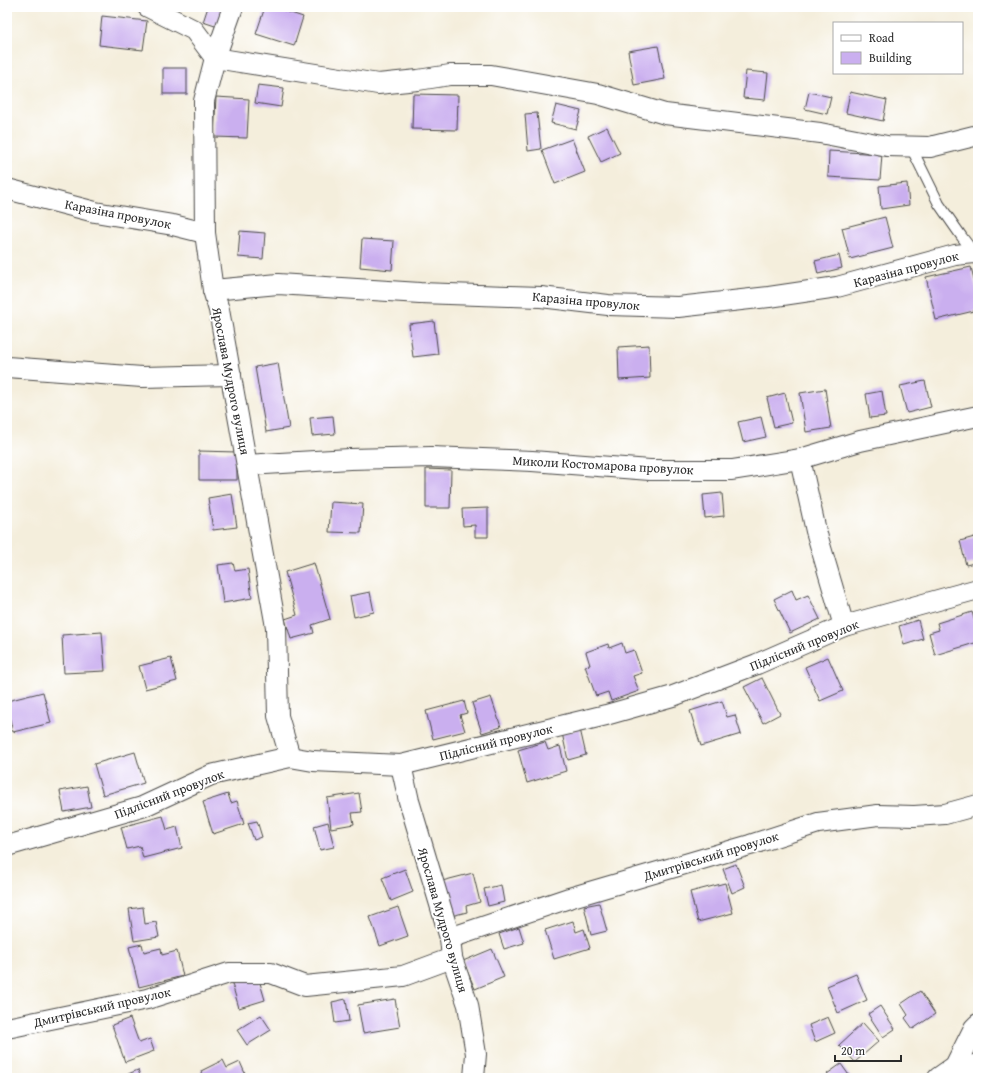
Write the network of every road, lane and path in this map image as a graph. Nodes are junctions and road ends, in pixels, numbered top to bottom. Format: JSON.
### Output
{"nodes":[{"id":1,"x":148,"y":7,"type":"edge"},
{"id":2,"x":233,"y":7,"type":"edge"},
{"id":3,"x":215,"y":58,"type":"junction"},
{"id":4,"x":978,"y":135,"type":"edge"},
{"id":5,"x":911,"y":147,"type":"junction"},
{"id":6,"x":7,"y":189,"type":"edge"},
{"id":7,"x":205,"y":233,"type":"junction"},
{"id":8,"x":976,"y":253,"type":"edge"},
{"id":9,"x":213,"y":290,"type":"junction"},
{"id":10,"x":7,"y":368,"type":"edge"},
{"id":11,"x":231,"y":375,"type":"junction"},
{"id":12,"x":978,"y":416,"type":"edge"},
{"id":13,"x":800,"y":459,"type":"junction"},
{"id":14,"x":247,"y":465,"type":"junction"},
{"id":15,"x":978,"y":590,"type":"edge"},
{"id":16,"x":844,"y":626,"type":"junction"},
{"id":17,"x":290,"y":757,"type":"junction"},
{"id":18,"x":401,"y":764,"type":"junction"},
{"id":19,"x":978,"y":805,"type":"edge"},
{"id":20,"x":7,"y":846,"type":"edge"},
{"id":21,"x":450,"y":938,"type":"junction"},
{"id":22,"x":452,"y":958,"type":"junction"},
{"id":23,"x":978,"y":1024,"type":"edge"},
{"id":24,"x":7,"y":1028,"type":"edge"},
{"id":25,"x":978,"y":1065,"type":"edge"},
{"id":26,"x":955,"y":1066,"type":"junction"},
{"id":27,"x":474,"y":1078,"type":"edge"},
{"id":28,"x":938,"y":1078,"type":"edge"}],
"edges":[{"from":1,"to":3,"type":"street"},
{"from":2,"to":3,"type":"street","name":"Ярослава Мудрого вулиця"},
{"from":3,"to":5,"type":"street"},
{"from":3,"to":7,"type":"street","name":"Ярослава Мудрого вулиця"},
{"from":4,"to":5,"type":"street"},
{"from":5,"to":8,"type":"lane"},
{"from":6,"to":7,"type":"street","name":"Каразіна провулок"},
{"from":7,"to":9,"type":"street","name":"Ярослава Мудрого вулиця"},
{"from":8,"to":9,"type":"street","name":"Каразіна провулок"},
{"from":9,"to":11,"type":"street","name":"Ярослава Мудрого вулиця"},
{"from":10,"to":11,"type":"street"},
{"from":11,"to":14,"type":"street","name":"Ярослава Мудрого вулиця"},
{"from":12,"to":13,"type":"street","name":"Миколи Костомарова провулок"},
{"from":13,"to":14,"type":"street","name":"Миколи Костомарова провулок"},
{"from":13,"to":16,"type":"street"},
{"from":14,"to":17,"type":"street","name":"Ярослава Мудрого вулиця"},
{"from":15,"to":16,"type":"street","name":"Підлісний провулок"},
{"from":16,"to":18,"type":"street","name":"Підлісний провулок"},
{"from":17,"to":18,"type":"street","name":"Підлісний провулок"},
{"from":17,"to":20,"type":"street","name":"Підлісний провулок"},
{"from":18,"to":21,"type":"street","name":"Ярослава Мудрого вулиця"},
{"from":19,"to":21,"type":"street","name":"Дмитрівський провулок"},
{"from":21,"to":22,"type":"street","name":"Ярослава Мудрого вулиця"},
{"from":22,"to":24,"type":"street","name":"Дмитрівський провулок"},
{"from":22,"to":27,"type":"street","name":"Ярослава Мудрого вулиця"},
{"from":23,"to":26,"type":"street"},
{"from":25,"to":26,"type":"street"},
{"from":26,"to":28,"type":"street"}]}
